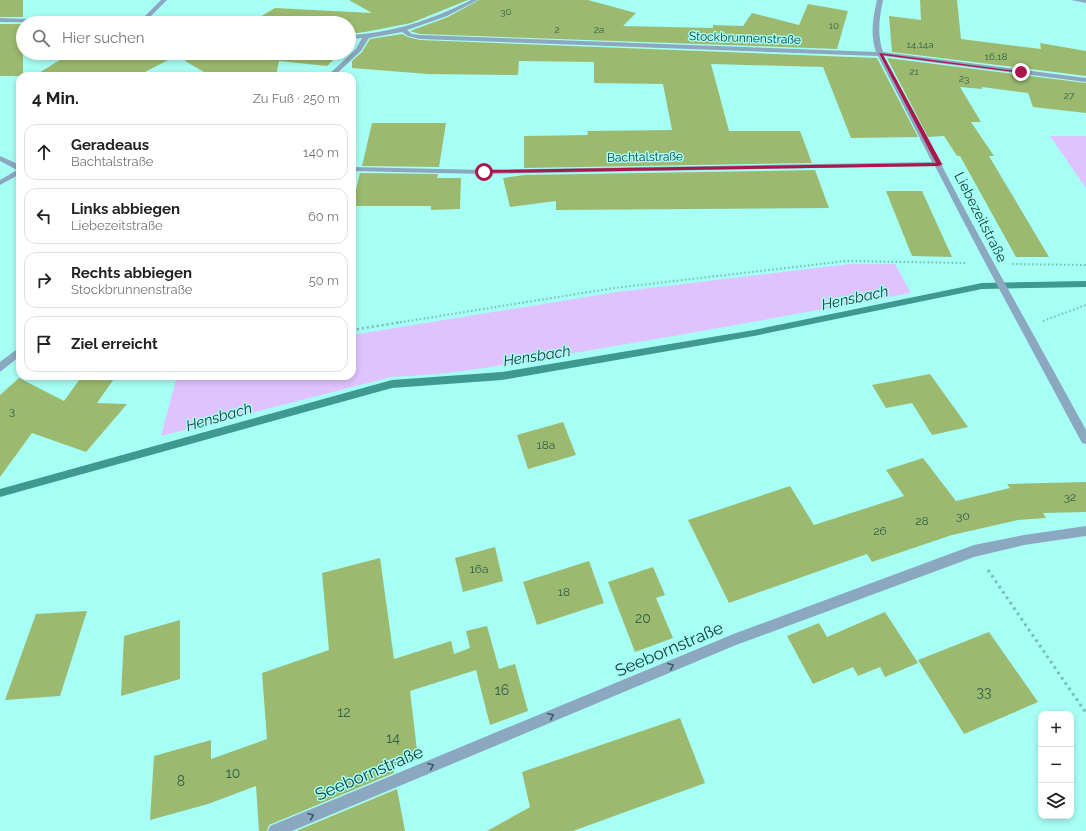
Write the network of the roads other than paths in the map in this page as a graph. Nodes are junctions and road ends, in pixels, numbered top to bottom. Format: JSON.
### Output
{"nodes":[{"id":1,"x":164,"y":0,"type":"edge"},
{"id":2,"x":475,"y":0,"type":"edge"},
{"id":3,"x":880,"y":0,"type":"edge"},
{"id":4,"x":1074,"y":0,"type":"edge"},
{"id":5,"x":1086,"y":1,"type":"edge"},
{"id":6,"x":148,"y":16,"type":"edge"},
{"id":7,"x":0,"y":20,"type":"edge"},
{"id":8,"x":16,"y":21,"type":"edge"},
{"id":9,"x":404,"y":31,"type":"junction"},
{"id":10,"x":356,"y":37,"type":"edge"},
{"id":11,"x":366,"y":37,"type":"junction"},
{"id":12,"x":356,"y":52,"type":"edge"},
{"id":13,"x":880,"y":54,"type":"junction"},
{"id":14,"x":347,"y":60,"type":"edge"},
{"id":15,"x":334,"y":72,"type":"edge"},
{"id":16,"x":1086,"y":80,"type":"edge"},
{"id":17,"x":0,"y":158,"type":"edge"},
{"id":18,"x":939,"y":164,"type":"junction"},
{"id":19,"x":16,"y":166,"type":"edge"},
{"id":20,"x":356,"y":169,"type":"edge"},
{"id":21,"x":16,"y":173,"type":"edge"},
{"id":22,"x":0,"y":183,"type":"edge"},
{"id":23,"x":16,"y":354,"type":"edge"},
{"id":24,"x":0,"y":368,"type":"edge"},
{"id":25,"x":1086,"y":440,"type":"edge"},
{"id":26,"x":1086,"y":531,"type":"edge"},
{"id":27,"x":275,"y":831,"type":"edge"}],
"edges":[{"from":1,"to":6,"type":"street"},
{"from":2,"to":9,"type":"street"},
{"from":3,"to":13,"type":"street","name":"Liebezeitstraße"},
{"from":4,"to":5,"type":"street"},
{"from":7,"to":8,"type":"street"},
{"from":9,"to":11,"type":"street"},
{"from":9,"to":13,"type":"street","name":"Stockbrunnenstraße"},
{"from":10,"to":11,"type":"street"},
{"from":11,"to":12,"type":"street"},
{"from":13,"to":16,"type":"street","name":"Stockbrunnenstraße"},
{"from":13,"to":18,"type":"street","name":"Liebezeitstraße"},
{"from":14,"to":15,"type":"street"},
{"from":17,"to":19,"type":"street"},
{"from":18,"to":20,"type":"street","name":"Bachtalstraße"},
{"from":18,"to":25,"type":"street","name":"Liebezeitstraße"},
{"from":21,"to":22,"type":"street"},
{"from":23,"to":24,"type":"street"},
{"from":27,"to":26,"type":"street","name":"Seebornstraße","one_way":true}]}
